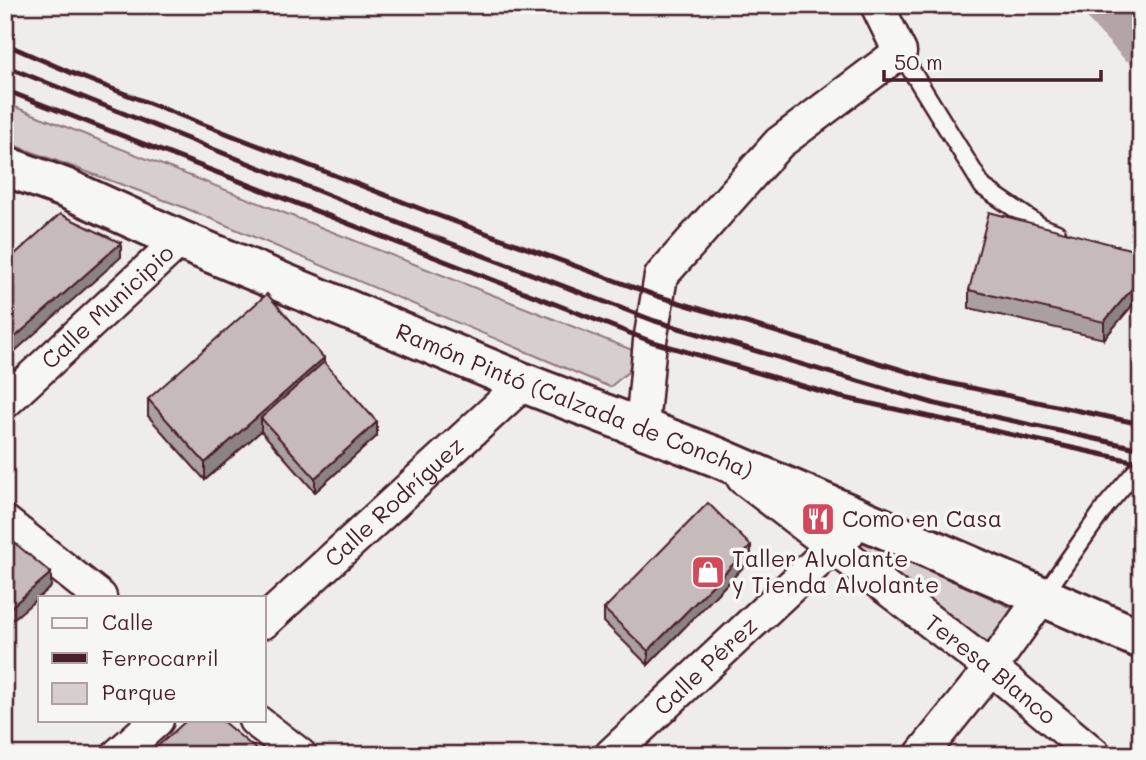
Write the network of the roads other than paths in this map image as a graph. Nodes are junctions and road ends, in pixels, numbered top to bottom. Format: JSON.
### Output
{"nodes":[{"id":1,"x":877,"y":5,"type":"edge"},
{"id":2,"x":900,"y":52,"type":"junction"},
{"id":3,"x":5,"y":166,"type":"edge"},
{"id":4,"x":180,"y":240,"type":"junction"},
{"id":5,"x":1074,"y":240,"type":"edge"},
{"id":6,"x":524,"y":383,"type":"junction"},
{"id":7,"x":5,"y":402,"type":"edge"},
{"id":8,"x":642,"y":427,"type":"junction"},
{"id":9,"x":717,"y":457,"type":"junction"},
{"id":10,"x":1141,"y":466,"type":"edge"},
{"id":11,"x":861,"y":519,"type":"junction"},
{"id":12,"x":5,"y":522,"type":"edge"},
{"id":13,"x":834,"y":549,"type":"junction"},
{"id":14,"x":99,"y":596,"type":"edge"},
{"id":15,"x":1041,"y":598,"type":"junction"},
{"id":16,"x":266,"y":620,"type":"edge"},
{"id":17,"x":1141,"y":639,"type":"edge"},
{"id":18,"x":991,"y":668,"type":"junction"},
{"id":19,"x":155,"y":722,"type":"edge"},
{"id":20,"x":258,"y":722,"type":"edge"},
{"id":21,"x":118,"y":755,"type":"edge"},
{"id":22,"x":300,"y":755,"type":"edge"},
{"id":23,"x":611,"y":755,"type":"edge"},
{"id":24,"x":921,"y":755,"type":"edge"},
{"id":25,"x":1095,"y":755,"type":"edge"}],
"edges":[{"from":1,"to":2,"type":"street"},
{"from":2,"to":5,"type":"lane"},
{"from":2,"to":8,"type":"street"},
{"from":3,"to":4,"type":"main road","name":"Ramón Pintó (Calzada de Concha)"},
{"from":4,"to":6,"type":"main road","name":"Ramón Pintó (Calzada de Concha)"},
{"from":4,"to":7,"type":"street","name":"Calle Municipio"},
{"from":6,"to":8,"type":"main road","name":"Ramón Pintó (Calzada de Concha)"},
{"from":6,"to":16,"type":"street","name":"Calle Rodríguez"},
{"from":8,"to":9,"type":"main road","name":"Ramón Pintó (Calzada de Concha)"},
{"from":9,"to":11,"type":"main road","name":"Ramón Pintó (Calzada de Concha)"},
{"from":9,"to":13,"type":"street","name":"Teresa Blanco"},
{"from":10,"to":15,"type":"lane"},
{"from":11,"to":13,"type":"street","name":"Calle Pérez"},
{"from":11,"to":15,"type":"main road","name":"Ramón Pintó (Calzada de Concha)"},
{"from":12,"to":14,"type":"street"},
{"from":13,"to":18,"type":"street","name":"Teresa Blanco"},
{"from":13,"to":23,"type":"street","name":"Calle Pérez"},
{"from":15,"to":17,"type":"main road","name":"Ramón Pintó (Calzada de Concha)"},
{"from":15,"to":18,"type":"street"},
{"from":18,"to":24,"type":"street"},
{"from":18,"to":25,"type":"street","name":"Teresa Blanco"},
{"from":19,"to":21,"type":"street"},
{"from":20,"to":22,"type":"street"}]}
